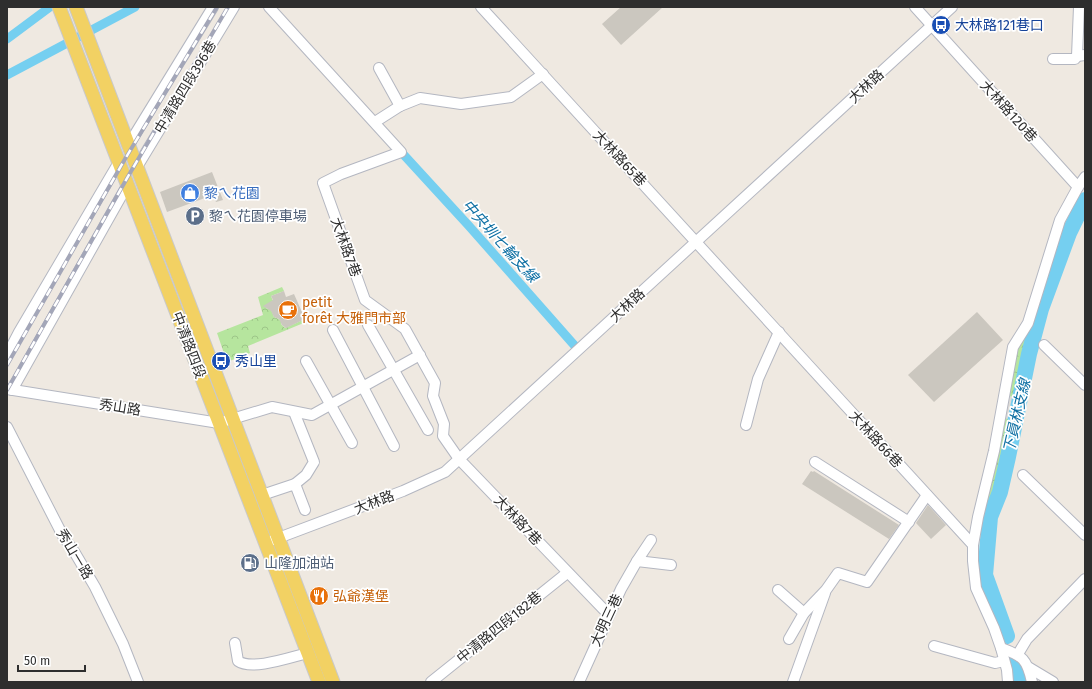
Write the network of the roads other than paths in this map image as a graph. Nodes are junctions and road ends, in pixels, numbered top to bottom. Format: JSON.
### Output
{"nodes":[{"id":1,"x":59,"y":7,"type":"edge"},
{"id":2,"x":76,"y":7,"type":"edge"},
{"id":3,"x":213,"y":7,"type":"edge"},
{"id":4,"x":234,"y":7,"type":"edge"},
{"id":5,"x":269,"y":7,"type":"edge"},
{"id":6,"x":481,"y":7,"type":"edge"},
{"id":7,"x":915,"y":7,"type":"edge"},
{"id":8,"x":952,"y":7,"type":"edge"},
{"id":9,"x":1079,"y":7,"type":"edge"},
{"id":10,"x":932,"y":25,"type":"junction"},
{"id":11,"x":1081,"y":56,"type":"edge"},
{"id":12,"x":1053,"y":59,"type":"dead end"},
{"id":13,"x":379,"y":68,"type":"dead end"},
{"id":14,"x":543,"y":74,"type":"junction"},
{"id":15,"x":400,"y":106,"type":"junction"},
{"id":16,"x":374,"y":122,"type":"junction"},
{"id":17,"x":128,"y":144,"type":"junction"},
{"id":18,"x":119,"y":162,"type":"junction"},
{"id":19,"x":137,"y":167,"type":"junction"},
{"id":20,"x":1085,"y":177,"type":"edge"},
{"id":21,"x":128,"y":184,"type":"junction"},
{"id":22,"x":1078,"y":187,"type":"junction"},
{"id":23,"x":696,"y":241,"type":"junction"},
{"id":24,"x":368,"y":325,"type":"dead end"},
{"id":25,"x":333,"y":330,"type":"dead end"},
{"id":26,"x":779,"y":332,"type":"junction"},
{"id":27,"x":1044,"y":346,"type":"dead end"},
{"id":28,"x":7,"y":355,"type":"edge"},
{"id":29,"x":420,"y":355,"type":"junction"},
{"id":30,"x":306,"y":361,"type":"dead end"},
{"id":31,"x":394,"y":370,"type":"junction"},
{"id":32,"x":1085,"y":385,"type":"edge"},
{"id":33,"x":363,"y":387,"type":"junction"},
{"id":34,"x":9,"y":390,"type":"edge"},
{"id":35,"x":331,"y":405,"type":"junction"},
{"id":36,"x":294,"y":412,"type":"junction"},
{"id":37,"x":233,"y":419,"type":"junction"},
{"id":38,"x":219,"y":423,"type":"junction"},
{"id":39,"x":746,"y":425,"type":"dead end"},
{"id":40,"x":7,"y":427,"type":"edge"},
{"id":41,"x":428,"y":430,"type":"dead end"},
{"id":42,"x":352,"y":443,"type":"dead end"},
{"id":43,"x":394,"y":446,"type":"dead end"},
{"id":44,"x":459,"y":459,"type":"junction"},
{"id":45,"x":815,"y":462,"type":"dead end"},
{"id":46,"x":1023,"y":475,"type":"dead end"},
{"id":47,"x":295,"y":484,"type":"junction"},
{"id":48,"x":927,"y":495,"type":"junction"},
{"id":49,"x":262,"y":496,"type":"junction"},
{"id":50,"x":305,"y":510,"type":"dead end"},
{"id":51,"x":908,"y":522,"type":"junction"},
{"id":52,"x":1085,"y":535,"type":"edge"},
{"id":53,"x":279,"y":538,"type":"junction"},
{"id":54,"x":651,"y":540,"type":"dead end"},
{"id":55,"x":266,"y":543,"type":"junction"},
{"id":56,"x":973,"y":545,"type":"junction"},
{"id":57,"x":637,"y":561,"type":"junction"},
{"id":58,"x":670,"y":565,"type":"dead end"},
{"id":59,"x":567,"y":573,"type":"junction"},
{"id":60,"x":1085,"y":579,"type":"edge"},
{"id":61,"x":778,"y":590,"type":"dead end"},
{"id":62,"x":826,"y":590,"type":"junction"},
{"id":63,"x":804,"y":613,"type":"junction"},
{"id":64,"x":609,"y":615,"type":"junction"},
{"id":65,"x":789,"y":639,"type":"dead end"},
{"id":66,"x":235,"y":643,"type":"dead end"},
{"id":67,"x":1001,"y":648,"type":"junction"},
{"id":68,"x":937,"y":650,"type":"dead end"},
{"id":69,"x":308,"y":653,"type":"junction"},
{"id":70,"x":1018,"y":654,"type":"junction"},
{"id":71,"x":1004,"y":661,"type":"junction"},
{"id":72,"x":1028,"y":667,"type":"junction"},
{"id":73,"x":138,"y":682,"type":"edge"},
{"id":74,"x":319,"y":682,"type":"edge"},
{"id":75,"x":333,"y":682,"type":"edge"},
{"id":76,"x":431,"y":682,"type":"edge"},
{"id":77,"x":578,"y":682,"type":"edge"},
{"id":78,"x":793,"y":682,"type":"edge"},
{"id":79,"x":1008,"y":682,"type":"edge"},
{"id":80,"x":1032,"y":682,"type":"edge"},
{"id":81,"x":1053,"y":682,"type":"edge"}],
"edges":[{"from":1,"to":18,"type":"main road","name":"中清路四段"},
{"from":2,"to":17,"type":"main road","name":"中清路四段"},
{"from":3,"to":17,"type":"street","name":"中清路四段396巷"},
{"from":4,"to":19,"type":"street","name":"中清路四段396巷"},
{"from":5,"to":16,"type":"street","name":"大林路7巷"},
{"from":6,"to":14,"type":"street","name":"大林路65巷"},
{"from":7,"to":10,"type":"street","name":"大林路120巷"},
{"from":8,"to":10,"type":"street","name":"大林路"},
{"from":9,"to":11,"type":"street"},
{"from":10,"to":22,"type":"street","name":"大林路120巷"},
{"from":10,"to":23,"type":"street","name":"大林路"},
{"from":11,"to":12,"type":"street"},
{"from":13,"to":15,"type":"street"},
{"from":14,"to":15,"type":"street"},
{"from":14,"to":23,"type":"street","name":"大林路65巷"},
{"from":15,"to":16,"type":"street"},
{"from":16,"to":29,"type":"street","name":"大林路7巷"},
{"from":17,"to":19,"type":"main road","name":"中清路四段"},
{"from":18,"to":21,"type":"main road","name":"中清路四段"},
{"from":18,"to":28,"type":"street"},
{"from":19,"to":37,"type":"main road","name":"中清路四段"},
{"from":20,"to":22,"type":"street"},
{"from":21,"to":34,"type":"street"},
{"from":21,"to":38,"type":"main road","name":"中清路四段"},
{"from":22,"to":56,"type":"street"},
{"from":23,"to":26,"type":"street","name":"大林路66巷"},
{"from":23,"to":44,"type":"street","name":"大林路"},
{"from":24,"to":31,"type":"street"},
{"from":25,"to":33,"type":"street"},
{"from":26,"to":39,"type":"street"},
{"from":26,"to":48,"type":"street","name":"大林路66巷"},
{"from":27,"to":32,"type":"street"},
{"from":29,"to":31,"type":"street","name":"秀山路"},
{"from":29,"to":44,"type":"street","name":"大林路7巷"},
{"from":30,"to":35,"type":"street"},
{"from":31,"to":33,"type":"street","name":"秀山路"},
{"from":31,"to":41,"type":"street"},
{"from":33,"to":35,"type":"street","name":"秀山路"},
{"from":33,"to":43,"type":"street"},
{"from":34,"to":38,"type":"street","name":"秀山路"},
{"from":35,"to":36,"type":"street","name":"秀山路"},
{"from":35,"to":42,"type":"street"},
{"from":36,"to":37,"type":"street","name":"秀山路"},
{"from":36,"to":47,"type":"street"},
{"from":37,"to":38,"type":"street","name":"秀山路"},
{"from":37,"to":49,"type":"main road","name":"中清路四段"},
{"from":38,"to":55,"type":"main road","name":"中清路四段"},
{"from":40,"to":73,"type":"street","name":"秀山一路"},
{"from":44,"to":53,"type":"street","name":"大林路"},
{"from":44,"to":59,"type":"street","name":"大林路7巷"},
{"from":45,"to":51,"type":"street"},
{"from":46,"to":52,"type":"street"},
{"from":47,"to":49,"type":"street"},
{"from":47,"to":50,"type":"street"},
{"from":48,"to":51,"type":"street"},
{"from":48,"to":56,"type":"street","name":"大林路66巷"},
{"from":49,"to":53,"type":"main road","name":"中清路四段"},
{"from":51,"to":62,"type":"street"},
{"from":53,"to":55,"type":"street","name":"大林路"},
{"from":53,"to":75,"type":"main road","name":"中清路四段"},
{"from":54,"to":57,"type":"street","name":"大明三巷"},
{"from":55,"to":69,"type":"main road","name":"中清路四段"},
{"from":56,"to":67,"type":"street"},
{"from":57,"to":58,"type":"street"},
{"from":57,"to":64,"type":"street","name":"大明三巷"},
{"from":59,"to":64,"type":"street","name":"大林路7巷"},
{"from":59,"to":76,"type":"street","name":"中清路四段182巷"},
{"from":60,"to":70,"type":"street"},
{"from":61,"to":63,"type":"street"},
{"from":62,"to":63,"type":"street"},
{"from":62,"to":78,"type":"street"},
{"from":63,"to":65,"type":"street"},
{"from":64,"to":77,"type":"street","name":"大明三巷"},
{"from":66,"to":69,"type":"street"},
{"from":67,"to":70,"type":"street"},
{"from":67,"to":71,"type":"street"},
{"from":68,"to":71,"type":"street"},
{"from":69,"to":74,"type":"main road","name":"中清路四段"},
{"from":70,"to":72,"type":"street"},
{"from":71,"to":79,"type":"street"},
{"from":72,"to":80,"type":"street"},
{"from":72,"to":81,"type":"street"}]}
